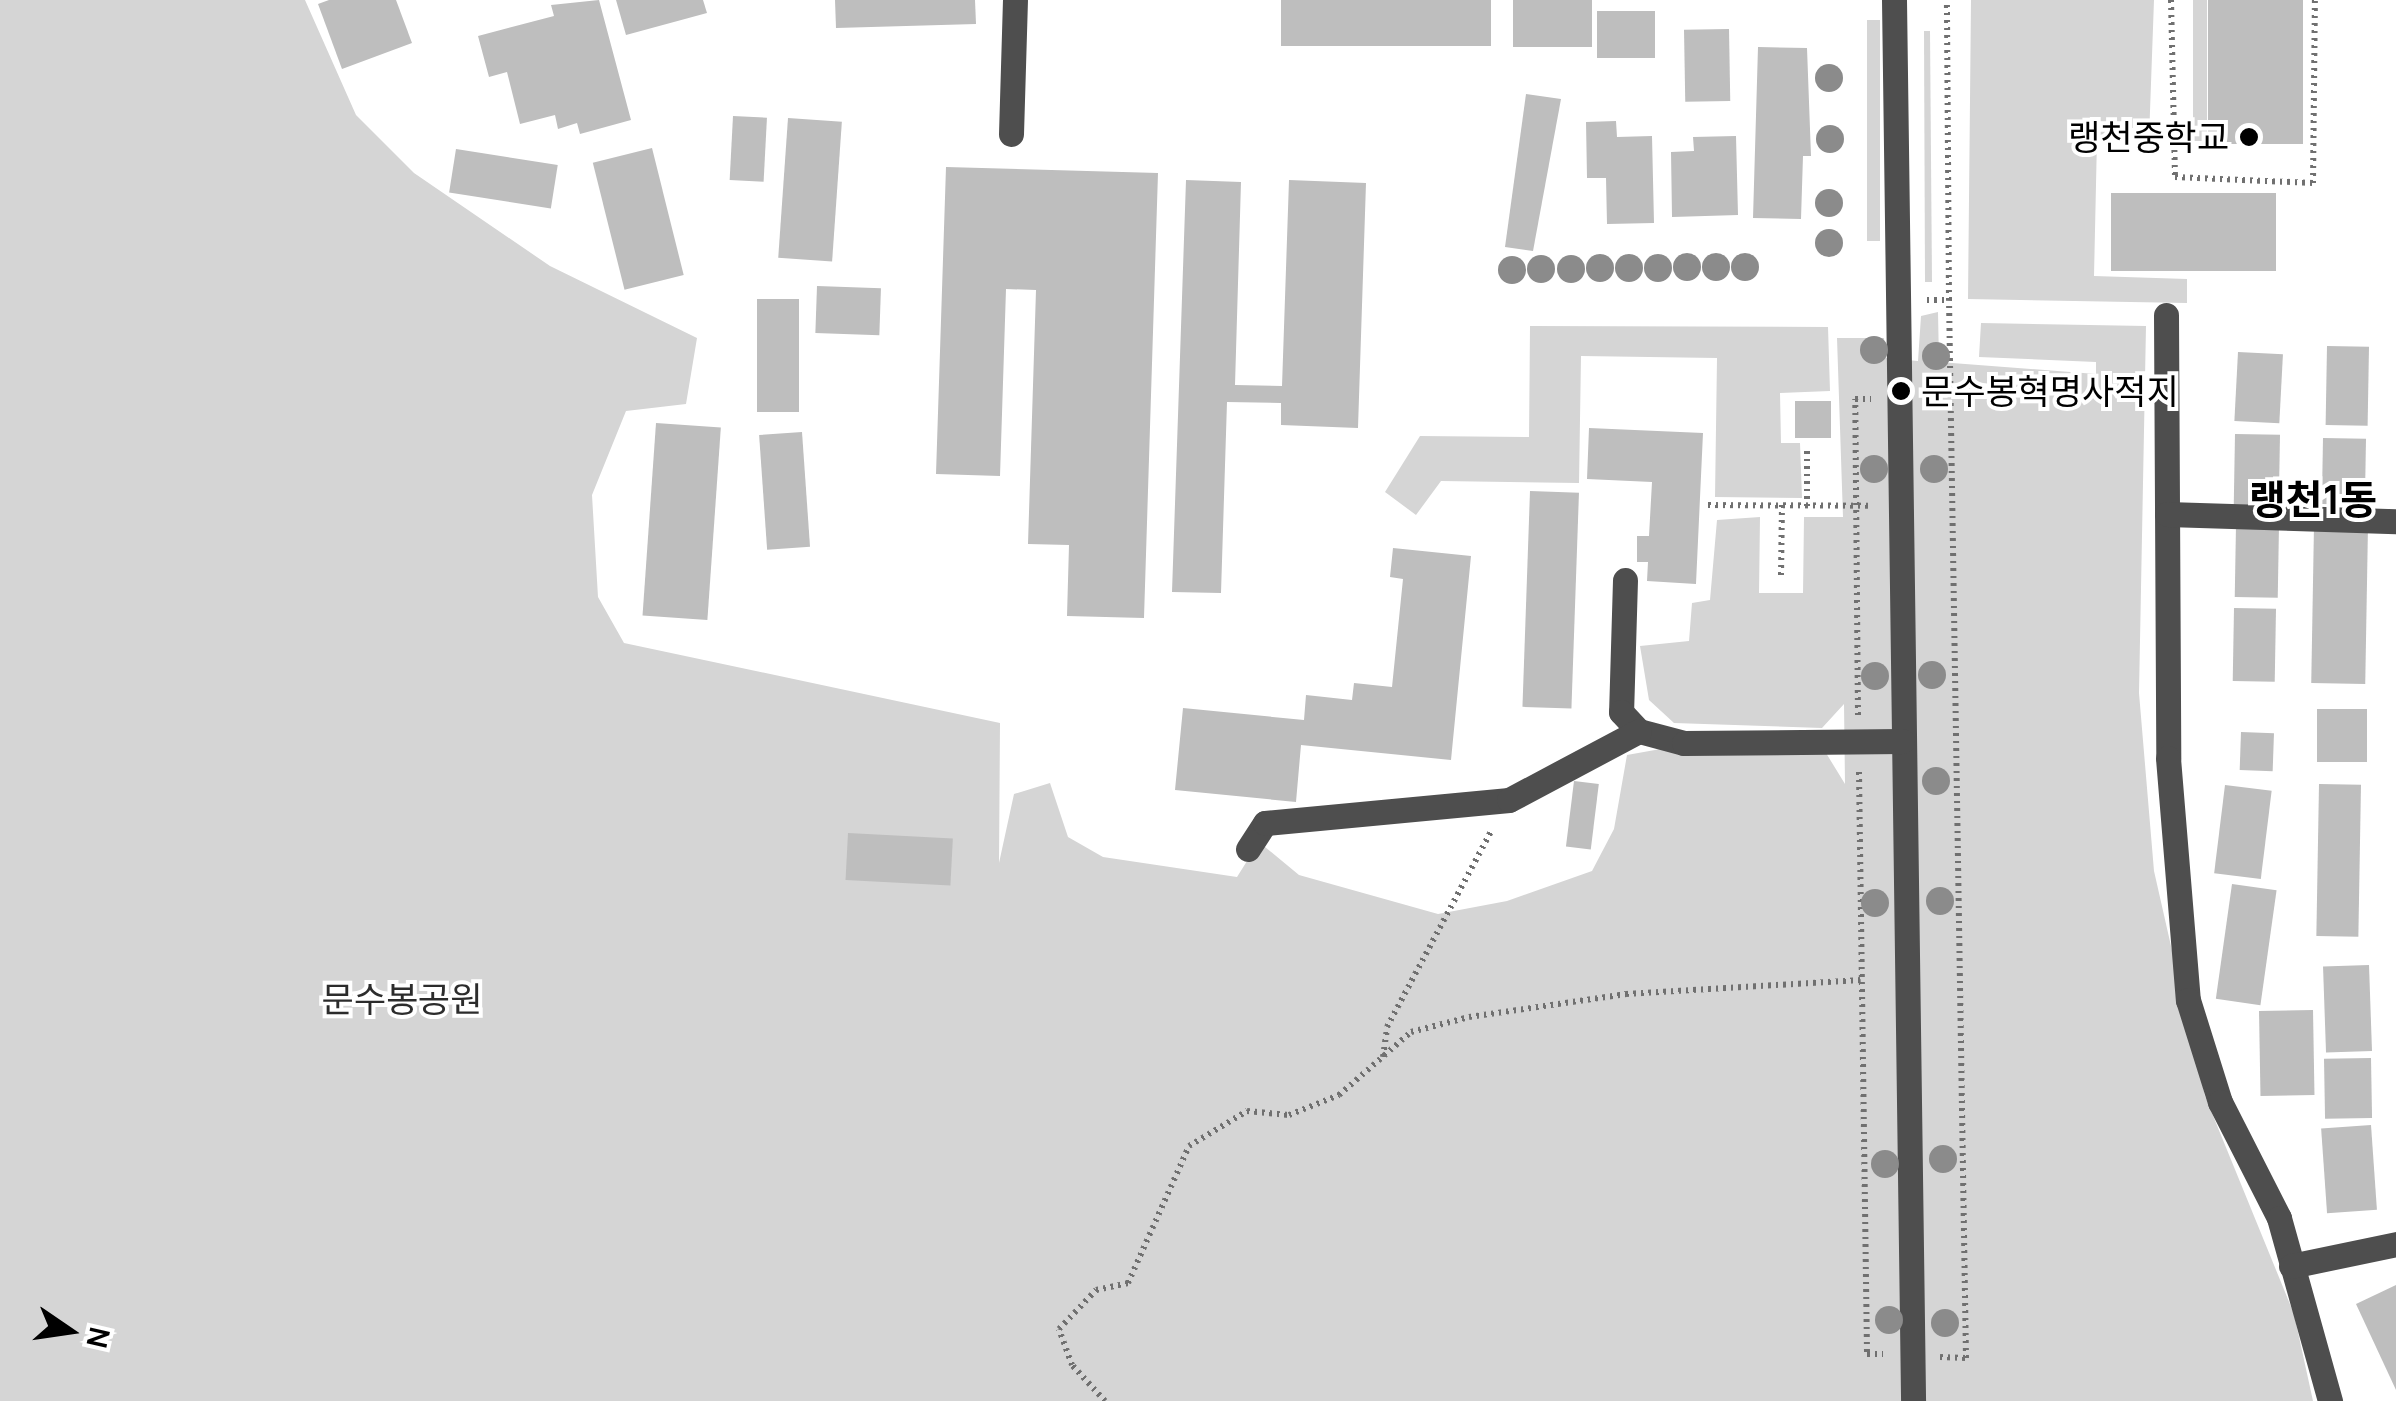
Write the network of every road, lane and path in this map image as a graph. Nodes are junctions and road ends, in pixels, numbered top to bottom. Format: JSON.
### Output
{"nodes":[{"id":1,"x":1015,"y":0,"type":"edge"},
{"id":2,"x":1894,"y":0,"type":"edge"},
{"id":3,"x":1947,"y":0,"type":"edge"},
{"id":4,"x":2171,"y":0,"type":"edge"},
{"id":5,"x":2315,"y":0,"type":"edge"},
{"id":6,"x":1011,"y":134,"type":"dead end"},
{"id":7,"x":1893,"y":288,"type":"junction"},
{"id":8,"x":1949,"y":300,"type":"junction"},
{"id":9,"x":2166,"y":316,"type":"dead end"},
{"id":10,"x":1896,"y":399,"type":"junction"},
{"id":11,"x":1807,"y":449,"type":"dead end"},
{"id":12,"x":1708,"y":505,"type":"dead end"},
{"id":13,"x":1782,"y":505,"type":"junction"},
{"id":14,"x":1807,"y":506,"type":"junction"},
{"id":15,"x":1856,"y":506,"type":"junction"},
{"id":16,"x":1898,"y":506,"type":"junction"},
{"id":17,"x":2167,"y":514,"type":"junction"},
{"id":18,"x":2396,"y":521,"type":"edge"},
{"id":19,"x":1781,"y":575,"type":"dead end"},
{"id":20,"x":1624,"y":580,"type":"dead end"},
{"id":21,"x":1639,"y":731,"type":"junction"},
{"id":22,"x":1858,"y":740,"type":"junction"},
{"id":23,"x":1902,"y":741,"type":"junction"},
{"id":24,"x":1509,"y":800,"type":"junction"},
{"id":25,"x":1248,"y":849,"type":"dead end"},
{"id":26,"x":1861,"y":980,"type":"junction"},
{"id":27,"x":1383,"y":1056,"type":"junction"},
{"id":28,"x":2396,"y":1244,"type":"edge"},
{"id":29,"x":2291,"y":1266,"type":"junction"},
{"id":30,"x":1912,"y":1356,"type":"junction"},
{"id":31,"x":2331,"y":1400,"type":"edge"},
{"id":32,"x":1105,"y":1401,"type":"edge"},
{"id":33,"x":1913,"y":1401,"type":"edge"}],
"edges":[{"from":1,"to":6,"type":"street"},
{"from":2,"to":7,"type":"street"},
{"from":3,"to":8,"type":"path"},
{"from":4,"to":5,"type":"path"},
{"from":7,"to":8,"type":"path"},
{"from":7,"to":10,"type":"street"},
{"from":8,"to":30,"type":"path"},
{"from":9,"to":17,"type":"street"},
{"from":10,"to":15,"type":"path"},
{"from":10,"to":16,"type":"street"},
{"from":11,"to":14,"type":"path"},
{"from":12,"to":13,"type":"path"},
{"from":13,"to":14,"type":"path"},
{"from":13,"to":19,"type":"path"},
{"from":14,"to":15,"type":"path"},
{"from":15,"to":16,"type":"path"},
{"from":15,"to":22,"type":"path"},
{"from":16,"to":23,"type":"street"},
{"from":17,"to":18,"type":"street"},
{"from":17,"to":29,"type":"street"},
{"from":20,"to":21,"type":"street"},
{"from":21,"to":22,"type":"street"},
{"from":21,"to":24,"type":"street"},
{"from":22,"to":23,"type":"street"},
{"from":22,"to":26,"type":"path"},
{"from":23,"to":30,"type":"street"},
{"from":24,"to":25,"type":"street"},
{"from":24,"to":27,"type":"path"},
{"from":26,"to":27,"type":"path"},
{"from":26,"to":30,"type":"path"},
{"from":27,"to":32,"type":"path"},
{"from":28,"to":29,"type":"street"},
{"from":29,"to":31,"type":"street"},
{"from":30,"to":33,"type":"street"}]}
